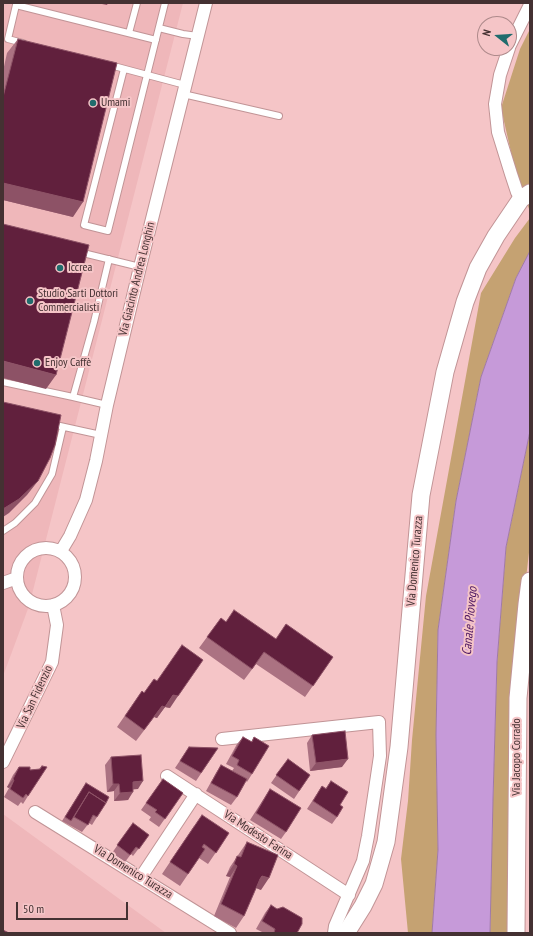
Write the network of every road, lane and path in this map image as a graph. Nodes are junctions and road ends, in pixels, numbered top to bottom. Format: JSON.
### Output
{"nodes":[{"id":1,"x":137,"y":3,"type":"edge"},
{"id":2,"x":165,"y":3,"type":"edge"},
{"id":3,"x":206,"y":3,"type":"edge"},
{"id":4,"x":530,"y":5,"type":"edge"},
{"id":5,"x":159,"y":28,"type":"junction"},
{"id":6,"x":517,"y":31,"type":"edge"},
{"id":7,"x":129,"y":33,"type":"junction"},
{"id":8,"x":198,"y":36,"type":"junction"},
{"id":9,"x":156,"y":40,"type":"junction"},
{"id":10,"x":30,"y":44,"type":"edge"},
{"id":11,"x":506,"y":56,"type":"edge"},
{"id":12,"x":102,"y":63,"type":"edge"},
{"id":13,"x":124,"y":68,"type":"junction"},
{"id":14,"x":147,"y":74,"type":"junction"},
{"id":15,"x":184,"y":89,"type":"junction"},
{"id":16,"x":279,"y":116,"type":"dead end"},
{"id":17,"x":526,"y":196,"type":"edge"},
{"id":18,"x":71,"y":250,"type":"edge"},
{"id":19,"x":109,"y":260,"type":"junction"},
{"id":20,"x":140,"y":267,"type":"junction"},
{"id":21,"x":3,"y":382,"type":"edge"},
{"id":22,"x":73,"y":397,"type":"junction"},
{"id":23,"x":107,"y":405,"type":"junction"},
{"id":24,"x":56,"y":425,"type":"edge"},
{"id":25,"x":63,"y":427,"type":"junction"},
{"id":26,"x":101,"y":436,"type":"junction"},
{"id":27,"x":3,"y":531,"type":"edge"},
{"id":28,"x":61,"y":551,"type":"junction"},
{"id":29,"x":17,"y":578,"type":"junction"},
{"id":30,"x":530,"y":581,"type":"edge"},
{"id":31,"x":3,"y":583,"type":"edge"},
{"id":32,"x":53,"y":605,"type":"junction"},
{"id":33,"x":222,"y":739,"type":"dead end"},
{"id":34,"x":3,"y":762,"type":"edge"},
{"id":35,"x":167,"y":776,"type":"dead end"},
{"id":36,"x":196,"y":794,"type":"junction"},
{"id":37,"x":35,"y":812,"type":"dead end"},
{"id":38,"x":141,"y":877,"type":"junction"},
{"id":39,"x":349,"y":895,"type":"junction"},
{"id":40,"x":230,"y":933,"type":"edge"},
{"id":41,"x":334,"y":933,"type":"edge"},
{"id":42,"x":346,"y":933,"type":"edge"},
{"id":43,"x":516,"y":933,"type":"edge"}],
"edges":[{"from":1,"to":7,"type":"lane"},
{"from":2,"to":5,"type":"lane"},
{"from":3,"to":8,"type":"street","name":"Via Giacinto Andrea Longhin"},
{"from":4,"to":6,"type":"street"},
{"from":5,"to":8,"type":"lane"},
{"from":5,"to":9,"type":"lane"},
{"from":7,"to":9,"type":"lane"},
{"from":7,"to":10,"type":"lane"},
{"from":8,"to":15,"type":"street","name":"Via Giacinto Andrea Longhin"},
{"from":9,"to":14,"type":"lane"},
{"from":11,"to":17,"type":"street"},
{"from":12,"to":13,"type":"lane"},
{"from":13,"to":14,"type":"lane"},
{"from":13,"to":14,"type":"lane"},
{"from":14,"to":15,"type":"lane"},
{"from":15,"to":16,"type":"lane"},
{"from":15,"to":20,"type":"street","name":"Via Giacinto Andrea Longhin"},
{"from":17,"to":42,"type":"main road","name":"Via Domenico Turazza"},
{"from":18,"to":19,"type":"lane"},
{"from":19,"to":20,"type":"lane"},
{"from":19,"to":22,"type":"lane"},
{"from":20,"to":23,"type":"street","name":"Via Giacinto Andrea Longhin"},
{"from":21,"to":22,"type":"lane"},
{"from":22,"to":23,"type":"lane"},
{"from":23,"to":26,"type":"street","name":"Via Giacinto Andrea Longhin"},
{"from":24,"to":25,"type":"lane"},
{"from":25,"to":26,"type":"lane"},
{"from":25,"to":27,"type":"lane"},
{"from":26,"to":28,"type":"street","name":"Via Giacinto Andrea Longhin"},
{"from":28,"to":29,"type":"street"},
{"from":28,"to":32,"type":"street"},
{"from":29,"to":31,"type":"street"},
{"from":29,"to":32,"type":"street"},
{"from":30,"to":43,"type":"main road","name":"Via Jacopo Corrado"},
{"from":32,"to":34,"type":"street","name":"Via San Fidenzio"},
{"from":33,"to":39,"type":"street"},
{"from":35,"to":36,"type":"street","name":"Via Modesto Farina"},
{"from":36,"to":38,"type":"street"},
{"from":36,"to":39,"type":"street","name":"Via Modesto Farina"},
{"from":37,"to":38,"type":"street","name":"Via Domenico Turazza"},
{"from":38,"to":40,"type":"street","name":"Via Domenico Turazza"},
{"from":39,"to":41,"type":"street"}]}
